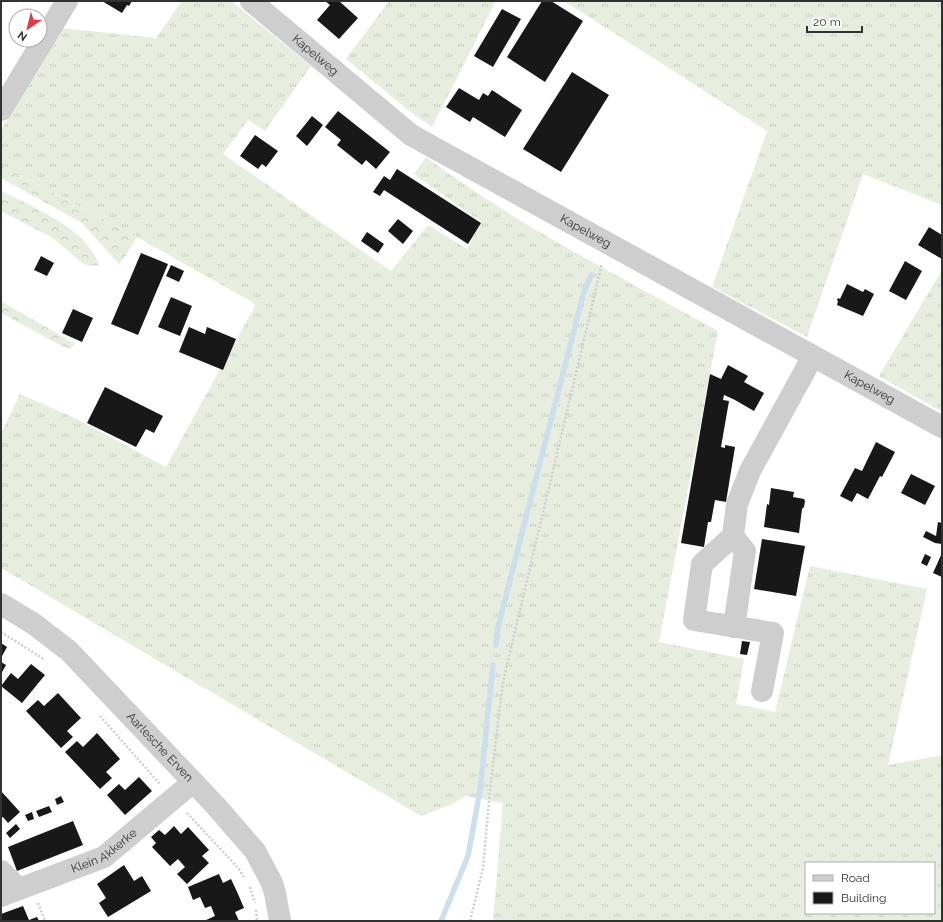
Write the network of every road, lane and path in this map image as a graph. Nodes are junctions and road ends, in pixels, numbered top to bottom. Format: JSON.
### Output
{"nodes":[{"id":1,"x":67,"y":1,"type":"edge"},
{"id":2,"x":252,"y":1,"type":"edge"},
{"id":3,"x":1,"y":110,"type":"edge"},
{"id":4,"x":607,"y":243,"type":"junction"},
{"id":5,"x":813,"y":356,"type":"junction"},
{"id":6,"x":942,"y":427,"type":"edge"},
{"id":7,"x":733,"y":536,"type":"junction"},
{"id":8,"x":1,"y":604,"type":"edge"},
{"id":9,"x":734,"y":627,"type":"junction"},
{"id":10,"x":1,"y":632,"type":"edge"},
{"id":11,"x":46,"y":661,"type":"dead end"},
{"id":12,"x":762,"y":691,"type":"dead end"},
{"id":13,"x":96,"y":711,"type":"dead end"},
{"id":14,"x":193,"y":782,"type":"junction"},
{"id":15,"x":173,"y":798,"type":"junction"},
{"id":16,"x":1,"y":871,"type":"edge"},
{"id":17,"x":10,"y":893,"type":"edge"},
{"id":18,"x":257,"y":921,"type":"edge"},
{"id":19,"x":280,"y":921,"type":"edge"},
{"id":20,"x":470,"y":921,"type":"edge"}],
"edges":[{"from":1,"to":3,"type":"street"},
{"from":2,"to":4,"type":"street","name":"Kapelweg"},
{"from":4,"to":5,"type":"street","name":"Kapelweg"},
{"from":4,"to":20,"type":"path"},
{"from":5,"to":6,"type":"street","name":"Kapelweg"},
{"from":5,"to":7,"type":"street"},
{"from":7,"to":9,"type":"street"},
{"from":7,"to":9,"type":"street"},
{"from":8,"to":14,"type":"street","name":"Aarlesche Erven"},
{"from":9,"to":12,"type":"street"},
{"from":10,"to":11,"type":"path"},
{"from":13,"to":15,"type":"path","name":"Aarlesche Erven"},
{"from":14,"to":15,"type":"street","name":"Klein Akkerke"},
{"from":14,"to":19,"type":"street","name":"Aarlesche Erven"},
{"from":15,"to":17,"type":"street","name":"Klein Akkerke"},
{"from":15,"to":18,"type":"path","name":"Aarlesche Erven"},
{"from":16,"to":17,"type":"street"}]}
